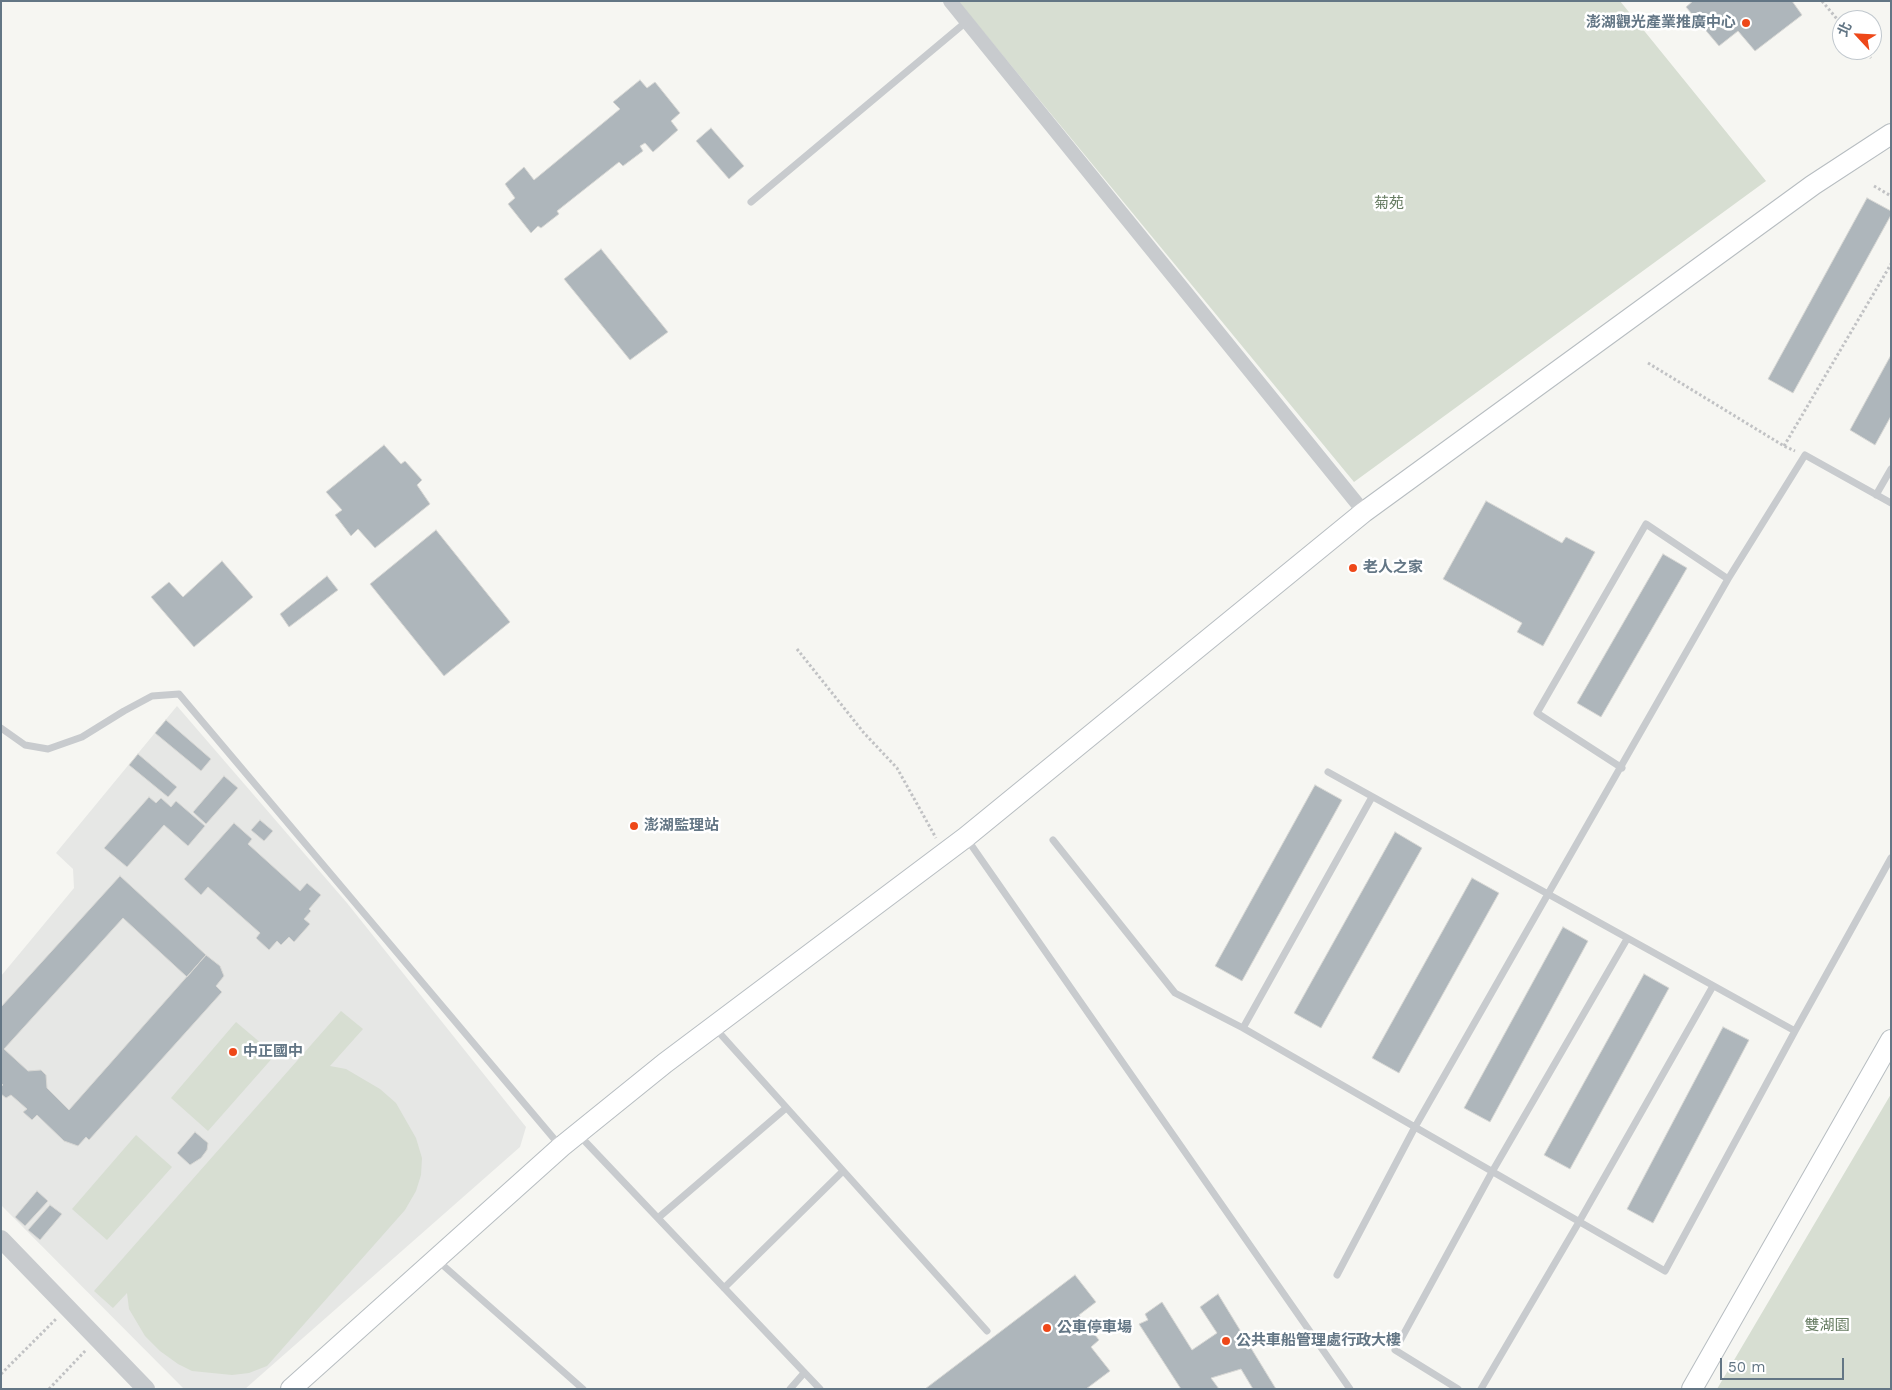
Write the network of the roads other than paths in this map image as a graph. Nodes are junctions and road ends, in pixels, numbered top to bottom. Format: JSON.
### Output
{"nodes":[{"id":1,"x":950,"y":1,"type":"edge"},
{"id":2,"x":966,"y":22,"type":"junction"},
{"id":3,"x":1891,"y":134,"type":"edge"},
{"id":4,"x":751,"y":202,"type":"dead end"},
{"id":5,"x":1891,"y":469,"type":"edge"},
{"id":6,"x":1876,"y":495,"type":"junction"},
{"id":7,"x":1891,"y":502,"type":"edge"},
{"id":8,"x":1364,"y":512,"type":"junction"},
{"id":9,"x":1728,"y":579,"type":"junction"},
{"id":10,"x":1,"y":728,"type":"edge"},
{"id":11,"x":1622,"y":768,"type":"junction"},
{"id":12,"x":1328,"y":772,"type":"dead end"},
{"id":13,"x":1372,"y":796,"type":"junction"},
{"id":14,"x":966,"y":837,"type":"junction"},
{"id":15,"x":1053,"y":840,"type":"dead end"},
{"id":16,"x":1891,"y":858,"type":"edge"},
{"id":17,"x":1548,"y":894,"type":"junction"},
{"id":18,"x":1627,"y":939,"type":"junction"},
{"id":19,"x":1713,"y":986,"type":"junction"},
{"id":20,"x":714,"y":1026,"type":"junction"},
{"id":21,"x":1243,"y":1028,"type":"junction"},
{"id":22,"x":1795,"y":1032,"type":"junction"},
{"id":23,"x":1891,"y":1040,"type":"edge"},
{"id":24,"x":786,"y":1108,"type":"junction"},
{"id":25,"x":1415,"y":1127,"type":"junction"},
{"id":26,"x":578,"y":1133,"type":"junction"},
{"id":27,"x":561,"y":1147,"type":"junction"},
{"id":28,"x":843,"y":1171,"type":"junction"},
{"id":29,"x":1492,"y":1172,"type":"junction"},
{"id":30,"x":658,"y":1218,"type":"junction"},
{"id":31,"x":1579,"y":1222,"type":"junction"},
{"id":32,"x":1,"y":1239,"type":"edge"},
{"id":33,"x":435,"y":1259,"type":"junction"},
{"id":34,"x":1337,"y":1275,"type":"dead end"},
{"id":35,"x":724,"y":1288,"type":"junction"},
{"id":36,"x":987,"y":1331,"type":"dead end"},
{"id":37,"x":804,"y":1373,"type":"junction"},
{"id":38,"x":146,"y":1389,"type":"edge"},
{"id":39,"x":291,"y":1389,"type":"edge"},
{"id":40,"x":583,"y":1389,"type":"edge"},
{"id":41,"x":790,"y":1389,"type":"edge"},
{"id":42,"x":820,"y":1389,"type":"edge"},
{"id":43,"x":1350,"y":1389,"type":"edge"},
{"id":44,"x":1458,"y":1389,"type":"edge"},
{"id":45,"x":1481,"y":1389,"type":"edge"},
{"id":46,"x":1692,"y":1389,"type":"edge"}],
"edges":[{"from":1,"to":2,"type":"street"},
{"from":2,"to":4,"type":"lane"},
{"from":2,"to":8,"type":"street"},
{"from":3,"to":8,"type":"main road"},
{"from":5,"to":6,"type":"lane"},
{"from":6,"to":7,"type":"lane"},
{"from":6,"to":9,"type":"lane"},
{"from":8,"to":14,"type":"main road"},
{"from":9,"to":11,"type":"lane"},
{"from":9,"to":11,"type":"lane"},
{"from":10,"to":27,"type":"lane"},
{"from":11,"to":17,"type":"lane"},
{"from":12,"to":13,"type":"lane"},
{"from":13,"to":17,"type":"lane"},
{"from":13,"to":21,"type":"lane"},
{"from":14,"to":20,"type":"main road"},
{"from":14,"to":43,"type":"lane"},
{"from":15,"to":21,"type":"lane"},
{"from":16,"to":22,"type":"lane"},
{"from":17,"to":18,"type":"lane"},
{"from":17,"to":25,"type":"lane"},
{"from":18,"to":19,"type":"lane"},
{"from":18,"to":29,"type":"lane"},
{"from":19,"to":22,"type":"lane"},
{"from":19,"to":31,"type":"lane"},
{"from":20,"to":24,"type":"lane"},
{"from":20,"to":26,"type":"main road"},
{"from":21,"to":25,"type":"lane"},
{"from":22,"to":31,"type":"lane"},
{"from":23,"to":46,"type":"main road"},
{"from":24,"to":28,"type":"lane"},
{"from":24,"to":30,"type":"lane"},
{"from":25,"to":29,"type":"lane"},
{"from":25,"to":34,"type":"lane"},
{"from":26,"to":27,"type":"main road"},
{"from":26,"to":30,"type":"lane"},
{"from":27,"to":33,"type":"main road"},
{"from":28,"to":35,"type":"lane"},
{"from":28,"to":36,"type":"lane"},
{"from":29,"to":31,"type":"lane"},
{"from":29,"to":44,"type":"lane"},
{"from":30,"to":35,"type":"lane"},
{"from":31,"to":45,"type":"lane"},
{"from":32,"to":38,"type":"street"},
{"from":33,"to":39,"type":"main road"},
{"from":33,"to":40,"type":"lane"},
{"from":35,"to":37,"type":"lane"},
{"from":37,"to":41,"type":"lane"},
{"from":37,"to":42,"type":"lane"}]}
